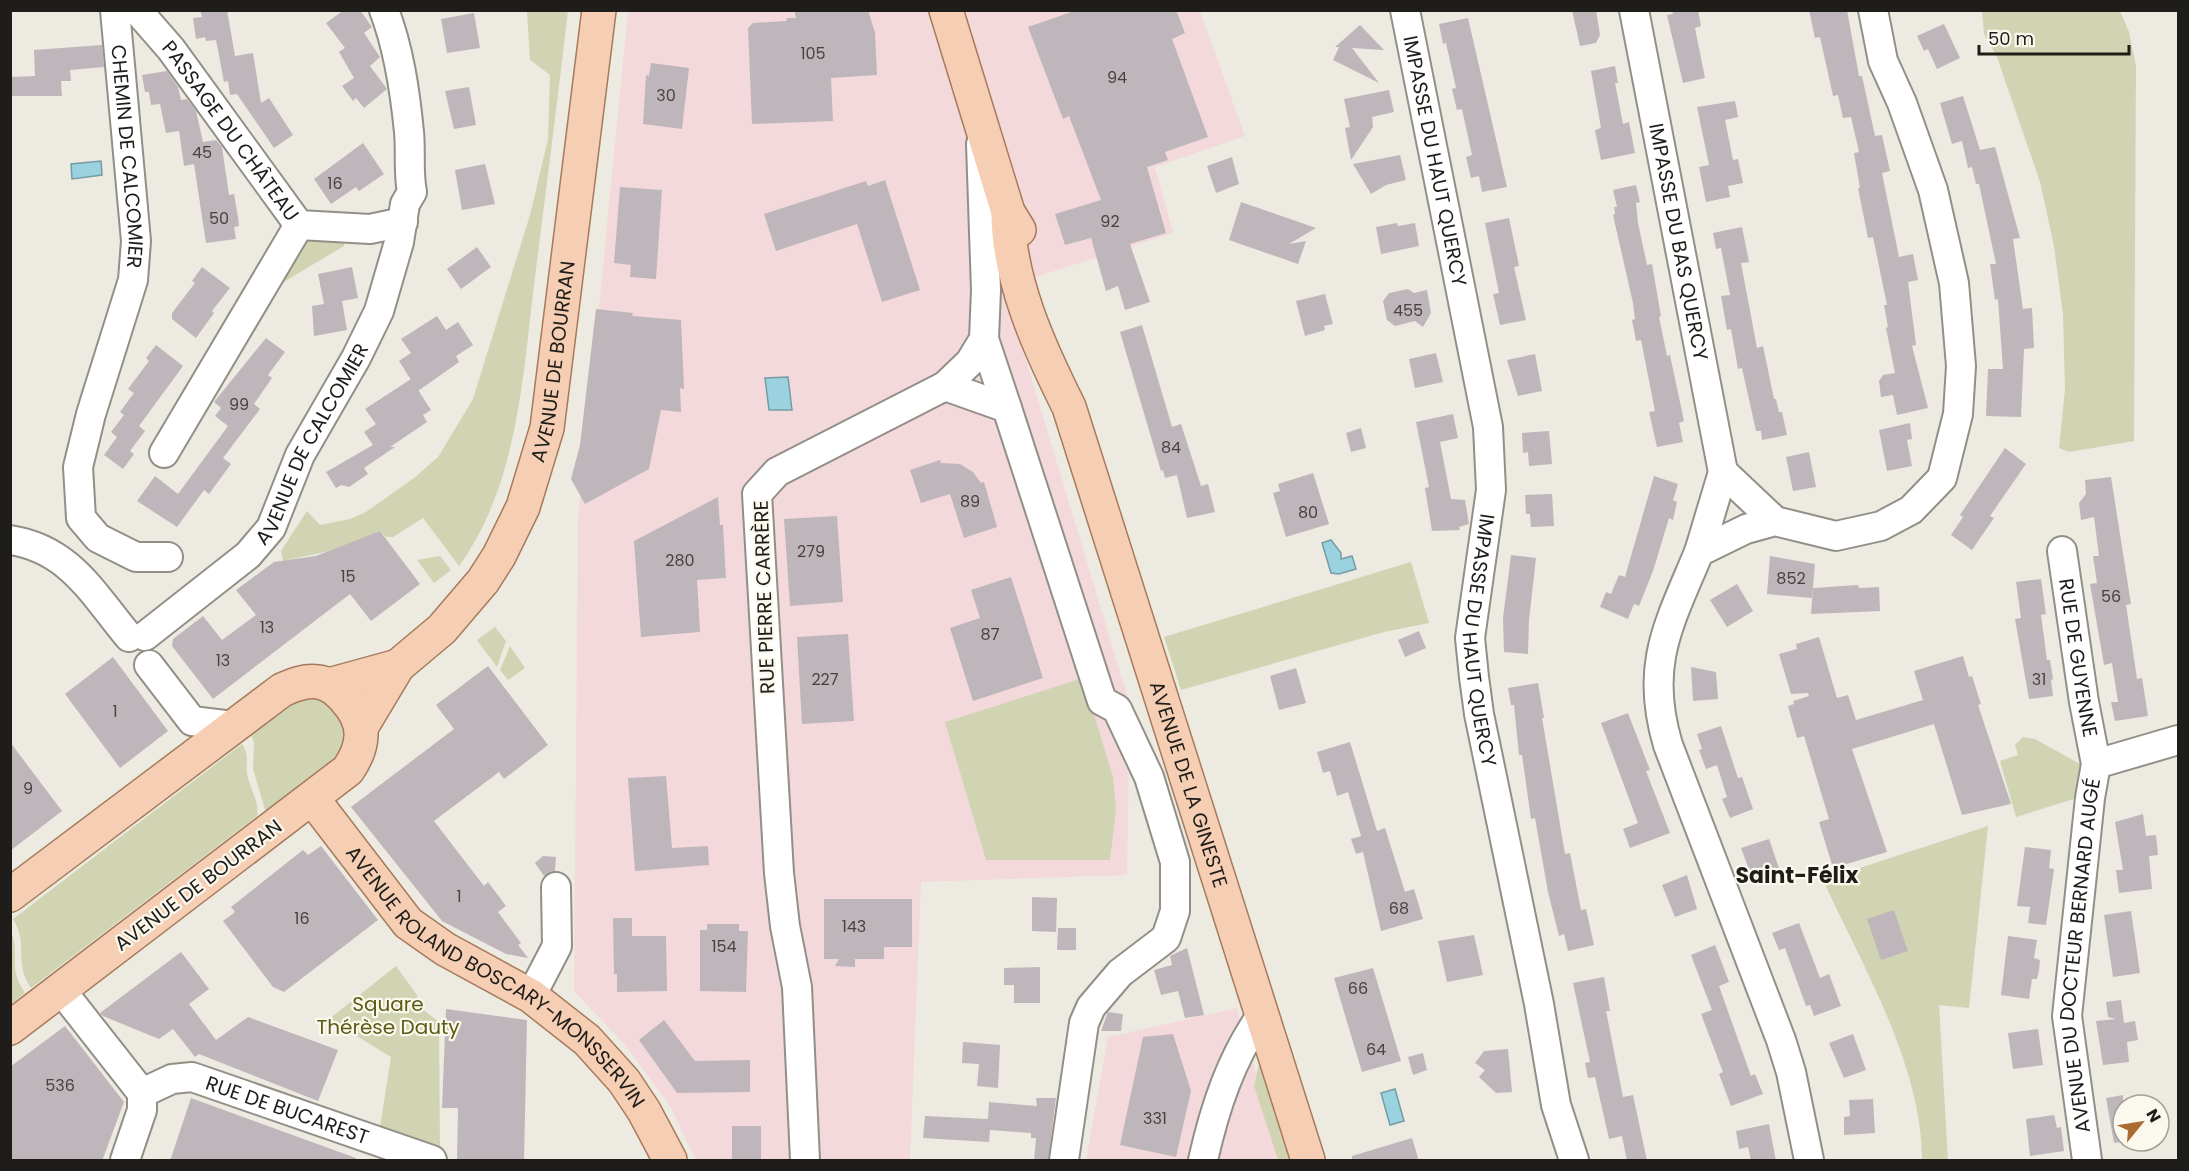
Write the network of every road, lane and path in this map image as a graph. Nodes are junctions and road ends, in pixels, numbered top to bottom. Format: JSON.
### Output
{"nodes":[{"id":1,"x":115,"y":10,"type":"edge"},
{"id":2,"x":137,"y":10,"type":"edge"},
{"id":3,"x":384,"y":10,"type":"edge"},
{"id":4,"x":599,"y":10,"type":"edge"},
{"id":5,"x":946,"y":10,"type":"edge"},
{"id":6,"x":1405,"y":10,"type":"edge"},
{"id":7,"x":1634,"y":10,"type":"edge"},
{"id":8,"x":1873,"y":10,"type":"edge"},
{"id":9,"x":981,"y":121,"type":"junction"},
{"id":10,"x":402,"y":223,"type":"junction"},
{"id":11,"x":299,"y":225,"type":"junction"},
{"id":12,"x":984,"y":339,"type":"junction"},
{"id":13,"x":945,"y":386,"type":"junction"},
{"id":14,"x":1007,"y":408,"type":"junction"},
{"id":15,"x":164,"y":453,"type":"dead end"},
{"id":16,"x":1723,"y":471,"type":"junction"},
{"id":17,"x":1775,"y":521,"type":"junction"},
{"id":18,"x":10,"y":540,"type":"edge"},
{"id":19,"x":2062,"y":551,"type":"dead end"},
{"id":20,"x":1699,"y":552,"type":"junction"},
{"id":21,"x":168,"y":557,"type":"dead end"},
{"id":22,"x":137,"y":637,"type":"junction"},
{"id":23,"x":398,"y":666,"type":"junction"},
{"id":24,"x":329,"y":685,"type":"junction"},
{"id":25,"x":192,"y":721,"type":"junction"},
{"id":26,"x":233,"y":726,"type":"junction"},
{"id":27,"x":362,"y":726,"type":"junction"},
{"id":28,"x":2178,"y":740,"type":"edge"},
{"id":29,"x":184,"y":763,"type":"junction"},
{"id":30,"x":2096,"y":764,"type":"junction"},
{"id":31,"x":312,"y":798,"type":"junction"},
{"id":32,"x":1211,"y":853,"type":"junction"},
{"id":33,"x":1175,"y":862,"type":"junction"},
{"id":34,"x":14,"y":887,"type":"edge"},
{"id":35,"x":556,"y":887,"type":"dead end"},
{"id":36,"x":61,"y":990,"type":"junction"},
{"id":37,"x":531,"y":996,"type":"junction"},
{"id":38,"x":1263,"y":1013,"type":"junction"},
{"id":39,"x":10,"y":1028,"type":"edge"},
{"id":40,"x":142,"y":1093,"type":"junction"},
{"id":41,"x":125,"y":1161,"type":"edge"},
{"id":42,"x":432,"y":1161,"type":"edge"},
{"id":43,"x":670,"y":1161,"type":"edge"},
{"id":44,"x":805,"y":1161,"type":"edge"},
{"id":45,"x":1064,"y":1161,"type":"edge"},
{"id":46,"x":1203,"y":1161,"type":"edge"},
{"id":47,"x":1308,"y":1161,"type":"edge"},
{"id":48,"x":1574,"y":1161,"type":"edge"},
{"id":49,"x":1809,"y":1161,"type":"edge"},
{"id":50,"x":2087,"y":1161,"type":"edge"}],
"edges":[{"from":1,"to":21,"type":"street","name":"CHEMIN DE CALCOMIER"},
{"from":2,"to":11,"type":"street","name":"PASSAGE DU CHÂTEAU"},
{"from":3,"to":10,"type":"street","name":"AVENUE DE CALCOMIER"},
{"from":4,"to":23,"type":"main road","name":"AVENUE DE BOURRAN"},
{"from":5,"to":9,"type":"main road","name":"AVENUE DE LA GINESTE"},
{"from":6,"to":48,"type":"street","name":"IMPASSE DU HAUT QUERCY"},
{"from":7,"to":16,"type":"street","name":"IMPASSE DU BAS QUERCY"},
{"from":8,"to":17,"type":"street"},
{"from":9,"to":12,"type":"street"},
{"from":9,"to":32,"type":"main road","name":"AVENUE DE LA GINESTE"},
{"from":10,"to":11,"type":"street","name":"PASSAGE DU CHÂTEAU"},
{"from":10,"to":22,"type":"street","name":"AVENUE DE CALCOMIER"},
{"from":11,"to":15,"type":"street"},
{"from":12,"to":13,"type":"street","name":"RUE PIERRE CARRÈRE"},
{"from":12,"to":14,"type":"street"},
{"from":13,"to":14,"type":"street"},
{"from":13,"to":44,"type":"street","name":"RUE PIERRE CARRÈRE"},
{"from":14,"to":33,"type":"street"},
{"from":16,"to":17,"type":"street"},
{"from":16,"to":20,"type":"street","name":"IMPASSE DU BAS QUERCY"},
{"from":17,"to":20,"type":"street"},
{"from":18,"to":22,"type":"street"},
{"from":19,"to":30,"type":"street","name":"RUE DE GUYENNE"},
{"from":20,"to":49,"type":"street","name":"IMPASSE DU BAS QUERCY"},
{"from":22,"to":25,"type":"street"},
{"from":23,"to":24,"type":"main road","name":"AVENUE DE BOURRAN"},
{"from":23,"to":27,"type":"main road","name":"AVENUE DE BOURRAN"},
{"from":24,"to":26,"type":"main road","name":"AVENUE DE BOURRAN"},
{"from":24,"to":27,"type":"main road"},
{"from":25,"to":26,"type":"street"},
{"from":25,"to":29,"type":"street"},
{"from":26,"to":29,"type":"main road","name":"AVENUE DE BOURRAN"},
{"from":27,"to":31,"type":"main road","name":"AVENUE DE BOURRAN"},
{"from":28,"to":30,"type":"street","name":"AVENUE DU DOCTEUR BERNARD AUGÉ"},
{"from":29,"to":34,"type":"main road","name":"AVENUE DE BOURRAN"},
{"from":30,"to":50,"type":"street","name":"AVENUE DU DOCTEUR BERNARD AUGÉ"},
{"from":31,"to":36,"type":"main road","name":"AVENUE DE BOURRAN"},
{"from":31,"to":37,"type":"main road","name":"AVENUE ROLAND BOSCARY-MONSSERVIN"},
{"from":32,"to":33,"type":"street"},
{"from":32,"to":38,"type":"main road","name":"AVENUE DE LA GINESTE"},
{"from":33,"to":45,"type":"street"},
{"from":35,"to":37,"type":"street"},
{"from":36,"to":39,"type":"main road","name":"AVENUE DE BOURRAN"},
{"from":36,"to":40,"type":"street"},
{"from":37,"to":43,"type":"main road","name":"AVENUE ROLAND BOSCARY-MONSSERVIN"},
{"from":38,"to":46,"type":"street"},
{"from":38,"to":47,"type":"main road","name":"AVENUE DE LA GINESTE"},
{"from":40,"to":41,"type":"street"},
{"from":40,"to":42,"type":"street","name":"RUE DE BUCAREST"}]}
